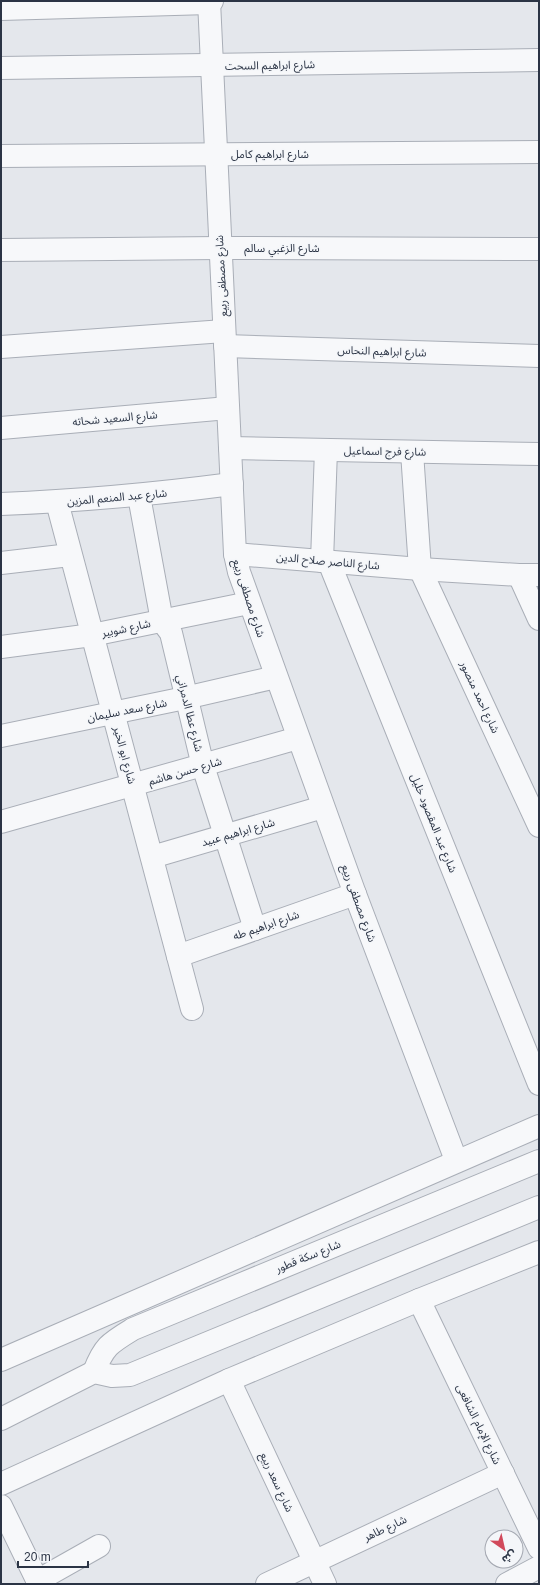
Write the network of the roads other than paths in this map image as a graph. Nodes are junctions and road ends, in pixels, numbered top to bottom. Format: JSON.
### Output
{"nodes":[{"id":1,"x":210,"y":2,"type":"edge"},
{"id":2,"x":1,"y":9,"type":"edge"},
{"id":3,"x":539,"y":60,"type":"edge"},
{"id":4,"x":213,"y":66,"type":"junction"},
{"id":5,"x":1,"y":68,"type":"edge"},
{"id":6,"x":539,"y":152,"type":"edge"},
{"id":7,"x":216,"y":154,"type":"junction"},
{"id":8,"x":1,"y":156,"type":"edge"},
{"id":9,"x":220,"y":248,"type":"junction"},
{"id":10,"x":539,"y":249,"type":"edge"},
{"id":11,"x":1,"y":250,"type":"edge"},
{"id":12,"x":224,"y":338,"type":"junction"},
{"id":13,"x":1,"y":347,"type":"edge"},
{"id":14,"x":539,"y":356,"type":"edge"},
{"id":15,"x":228,"y":408,"type":"junction"},
{"id":16,"x":1,"y":428,"type":"edge"},
{"id":17,"x":230,"y":448,"type":"junction"},
{"id":18,"x":326,"y":450,"type":"junction"},
{"id":19,"x":412,"y":452,"type":"junction"},
{"id":20,"x":539,"y":454,"type":"edge"},
{"id":21,"x":232,"y":484,"type":"junction"},
{"id":22,"x":139,"y":496,"type":"junction"},
{"id":23,"x":57,"y":502,"type":"junction"},
{"id":24,"x":1,"y":504,"type":"edge"},
{"id":25,"x":235,"y":554,"type":"junction"},
{"id":26,"x":70,"y":555,"type":"junction"},
{"id":27,"x":326,"y":562,"type":"junction"},
{"id":28,"x":1,"y":563,"type":"edge"},
{"id":29,"x":420,"y":569,"type":"junction"},
{"id":30,"x":529,"y":575,"type":"edge"},
{"id":31,"x":249,"y":603,"type":"junction"},
{"id":32,"x":539,"y":619,"type":"edge"},
{"id":33,"x":162,"y":621,"type":"junction"},
{"id":34,"x":92,"y":635,"type":"junction"},
{"id":35,"x":1,"y":647,"type":"edge"},
{"id":36,"x":276,"y":677,"type":"junction"},
{"id":37,"x":185,"y":698,"type":"junction"},
{"id":38,"x":113,"y":713,"type":"junction"},
{"id":39,"x":1,"y":736,"type":"edge"},
{"id":40,"x":298,"y":738,"type":"junction"},
{"id":41,"x":203,"y":766,"type":"junction"},
{"id":42,"x":133,"y":786,"type":"junction"},
{"id":43,"x":323,"y":806,"type":"junction"},
{"id":44,"x":1,"y":822,"type":"edge"},
{"id":45,"x":539,"y":826,"type":"edge"},
{"id":46,"x":224,"y":836,"type":"junction"},
{"id":47,"x":152,"y":857,"type":"junction"},
{"id":48,"x":355,"y":894,"type":"junction"},
{"id":49,"x":255,"y":928,"type":"junction"},
{"id":50,"x":178,"y":956,"type":"junction"},
{"id":51,"x":192,"y":1009,"type":"dead end"},
{"id":52,"x":539,"y":1084,"type":"edge"},
{"id":53,"x":539,"y":1126,"type":"edge"},
{"id":54,"x":456,"y":1160,"type":"junction"},
{"id":55,"x":539,"y":1161,"type":"edge"},
{"id":56,"x":539,"y":1208,"type":"edge"},
{"id":57,"x":536,"y":1259,"type":"edge"},
{"id":58,"x":418,"y":1300,"type":"junction"},
{"id":59,"x":1,"y":1360,"type":"edge"},
{"id":60,"x":94,"y":1372,"type":"junction"},
{"id":61,"x":230,"y":1380,"type":"junction"},
{"id":62,"x":1,"y":1419,"type":"edge"},
{"id":63,"x":503,"y":1473,"type":"junction"},
{"id":64,"x":1,"y":1484,"type":"edge"},
{"id":65,"x":1,"y":1506,"type":"edge"},
{"id":66,"x":99,"y":1546,"type":"dead end"},
{"id":67,"x":539,"y":1548,"type":"edge"},
{"id":68,"x":314,"y":1562,"type":"junction"},
{"id":69,"x":539,"y":1567,"type":"edge"},
{"id":70,"x":38,"y":1583,"type":"edge"},
{"id":71,"x":267,"y":1584,"type":"edge"},
{"id":72,"x":324,"y":1584,"type":"edge"},
{"id":73,"x":506,"y":1584,"type":"edge"}],
"edges":[{"from":1,"to":2,"type":"street"},
{"from":1,"to":4,"type":"street","name":"شارع مصطفى ربيع"},
{"from":3,"to":4,"type":"street","name":"شارع ابراهيم السحت"},
{"from":4,"to":5,"type":"street","name":"شارع ابراهيم السحت"},
{"from":4,"to":7,"type":"street","name":"شارع مصطفى ربيع"},
{"from":6,"to":7,"type":"street","name":"شارع ابراهيم كامل"},
{"from":7,"to":8,"type":"street","name":"شارع ابراهيم كامل"},
{"from":7,"to":9,"type":"street","name":"شارع مصطفى ربيع"},
{"from":9,"to":10,"type":"street","name":"شارع الزغبي سالم"},
{"from":9,"to":11,"type":"street","name":"شارع الزغبي سالم"},
{"from":9,"to":12,"type":"street","name":"شارع مصطفى ربيع"},
{"from":12,"to":13,"type":"street","name":"شارع ابراهيم النحاس"},
{"from":12,"to":14,"type":"street","name":"شارع ابراهيم النحاس"},
{"from":12,"to":15,"type":"street","name":"شارع مصطفى ربيع"},
{"from":15,"to":16,"type":"street","name":"شارع السعيد شحاته"},
{"from":15,"to":17,"type":"street","name":"شارع مصطفى ربيع"},
{"from":17,"to":18,"type":"street","name":"شارع فرج اسماعيل"},
{"from":17,"to":21,"type":"street","name":"شارع مصطفى ربيع"},
{"from":18,"to":19,"type":"street","name":"شارع فرج اسماعيل"},
{"from":18,"to":27,"type":"street"},
{"from":19,"to":20,"type":"street","name":"شارع فرج اسماعيل"},
{"from":19,"to":29,"type":"street"},
{"from":21,"to":22,"type":"street","name":"شارع عبد المنعم المزين"},
{"from":21,"to":25,"type":"street","name":"شارع مصطفى ربيع"},
{"from":22,"to":23,"type":"street","name":"شارع عبد المنعم المزين"},
{"from":22,"to":33,"type":"street","name":"شارع عطا الدمراني"},
{"from":23,"to":24,"type":"street","name":"شارع عبد المنعم المزين"},
{"from":23,"to":26,"type":"street","name":"شارع ابو الخير"},
{"from":25,"to":27,"type":"street","name":"شارع الناصر صلاح الدين"},
{"from":25,"to":31,"type":"street","name":"شارع مصطفى ربيع"},
{"from":26,"to":28,"type":"street"},
{"from":26,"to":34,"type":"street","name":"شارع ابو الخير"},
{"from":27,"to":29,"type":"street","name":"شارع الناصر صلاح الدين"},
{"from":27,"to":52,"type":"street","name":"شارع عبد المقصود خليل"},
{"from":29,"to":30,"type":"street","name":"شارع الناصر صلاح الدين"},
{"from":29,"to":45,"type":"street","name":"شارع احمد منصور"},
{"from":30,"to":32,"type":"street"},
{"from":31,"to":33,"type":"street","name":"شارع شوبير"},
{"from":31,"to":36,"type":"street","name":"شارع مصطفى ربيع"},
{"from":33,"to":34,"type":"street","name":"شارع شوبير"},
{"from":33,"to":37,"type":"street","name":"شارع عطا الدمراني"},
{"from":34,"to":35,"type":"street","name":"شارع شوبير"},
{"from":34,"to":38,"type":"street","name":"شارع ابو الخير"},
{"from":36,"to":37,"type":"street","name":"شارع سعد سليمان"},
{"from":36,"to":40,"type":"street","name":"شارع مصطفى ربيع"},
{"from":37,"to":38,"type":"street","name":"شارع سعد سليمان"},
{"from":37,"to":41,"type":"street","name":"شارع عطا الدمراني"},
{"from":38,"to":39,"type":"street","name":"شارع سعد سليمان"},
{"from":38,"to":42,"type":"street","name":"شارع ابو الخير"},
{"from":40,"to":41,"type":"street","name":"شارع حسن هاشم"},
{"from":40,"to":43,"type":"street","name":"شارع مصطفى ربيع"},
{"from":41,"to":42,"type":"street","name":"شارع حسن هاشم"},
{"from":41,"to":46,"type":"street","name":"شارع عطا الدمراني"},
{"from":42,"to":44,"type":"street","name":"شارع حسن هاشم"},
{"from":42,"to":47,"type":"street","name":"شارع ابو الخير"},
{"from":43,"to":46,"type":"street","name":"شارع ابراهيم عبيد"},
{"from":43,"to":48,"type":"street","name":"شارع مصطفى ربيع"},
{"from":46,"to":47,"type":"street","name":"شارع ابراهيم عبيد"},
{"from":46,"to":49,"type":"street","name":"شارع عطا الدمراني"},
{"from":47,"to":50,"type":"street","name":"شارع ابو الخير"},
{"from":48,"to":49,"type":"street","name":"شارع ابراهيم طه"},
{"from":48,"to":54,"type":"street","name":"شارع مصطفى ربيع"},
{"from":49,"to":50,"type":"street","name":"شارع ابراهيم طه"},
{"from":50,"to":51,"type":"street","name":"شارع ابو الخير"},
{"from":53,"to":54,"type":"street"},
{"from":54,"to":59,"type":"street"},
{"from":55,"to":60,"type":"street","name":"شارع سكة قطور"},
{"from":56,"to":60,"type":"street"},
{"from":57,"to":58,"type":"street"},
{"from":58,"to":61,"type":"street"},
{"from":58,"to":63,"type":"street","name":"شارع الإمام الشافعى"},
{"from":60,"to":62,"type":"street"},
{"from":61,"to":64,"type":"street"},
{"from":61,"to":68,"type":"street","name":"شارع سعد ربيع"},
{"from":63,"to":67,"type":"street","name":"شارع الإمام الشافعى"},
{"from":63,"to":68,"type":"street","name":"شارع طاهر"},
{"from":65,"to":70,"type":"street"},
{"from":66,"to":70,"type":"street"},
{"from":68,"to":71,"type":"street","name":"شارع طاهر"},
{"from":68,"to":72,"type":"street","name":"شارع سعد ربيع"},
{"from":69,"to":73,"type":"street"}]}
